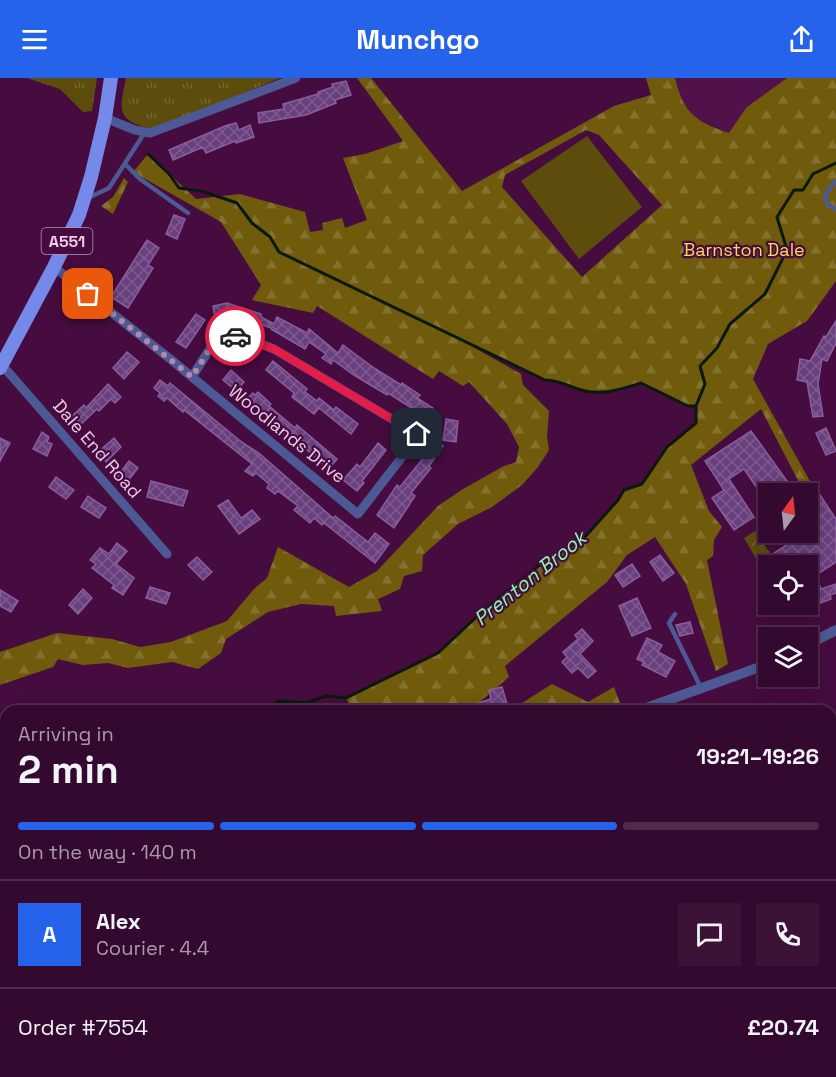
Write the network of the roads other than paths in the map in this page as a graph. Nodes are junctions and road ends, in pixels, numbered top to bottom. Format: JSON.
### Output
{"nodes":[{"id":1,"x":111,"y":78,"type":"edge"},
{"id":2,"x":296,"y":78,"type":"edge"},
{"id":3,"x":105,"y":118,"type":"junction"},
{"id":4,"x":146,"y":132,"type":"junction"},
{"id":5,"x":124,"y":164,"type":"junction"},
{"id":6,"x":836,"y":181,"type":"edge"},
{"id":7,"x":84,"y":200,"type":"junction"},
{"id":8,"x":836,"y":209,"type":"edge"},
{"id":9,"x":188,"y":213,"type":"dead end"},
{"id":10,"x":54,"y":267,"type":"junction"},
{"id":11,"x":1,"y":366,"type":"edge"},
{"id":12,"x":192,"y":377,"type":"junction"},
{"id":13,"x":167,"y":554,"type":"dead end"},
{"id":14,"x":675,"y":614,"type":"dead end"},
{"id":15,"x":836,"y":630,"type":"edge"},
{"id":16,"x":818,"y":639,"type":"edge"},
{"id":17,"x":758,"y":668,"type":"edge"},
{"id":18,"x":701,"y":688,"type":"junction"},
{"id":19,"x":654,"y":705,"type":"edge"}],
"edges":[{"from":1,"to":3,"type":"main road","number":"A551"},
{"from":2,"to":4,"type":"street"},
{"from":3,"to":4,"type":"street"},
{"from":3,"to":7,"type":"main road","number":"A551"},
{"from":4,"to":5,"type":"lane"},
{"from":5,"to":7,"type":"lane"},
{"from":5,"to":9,"type":"lane"},
{"from":6,"to":8,"type":"lane"},
{"from":7,"to":10,"type":"main road","number":"A551"},
{"from":10,"to":11,"type":"main road","number":"A551"},
{"from":10,"to":12,"type":"street","name":"Woodlands Drive"},
{"from":11,"to":13,"type":"street","name":"Dale End Road"},
{"from":12,"to":12,"type":"street","name":"Woodlands Drive"},
{"from":14,"to":18,"type":"lane"},
{"from":15,"to":16,"type":"street"},
{"from":17,"to":18,"type":"street"},
{"from":18,"to":19,"type":"street"}]}
